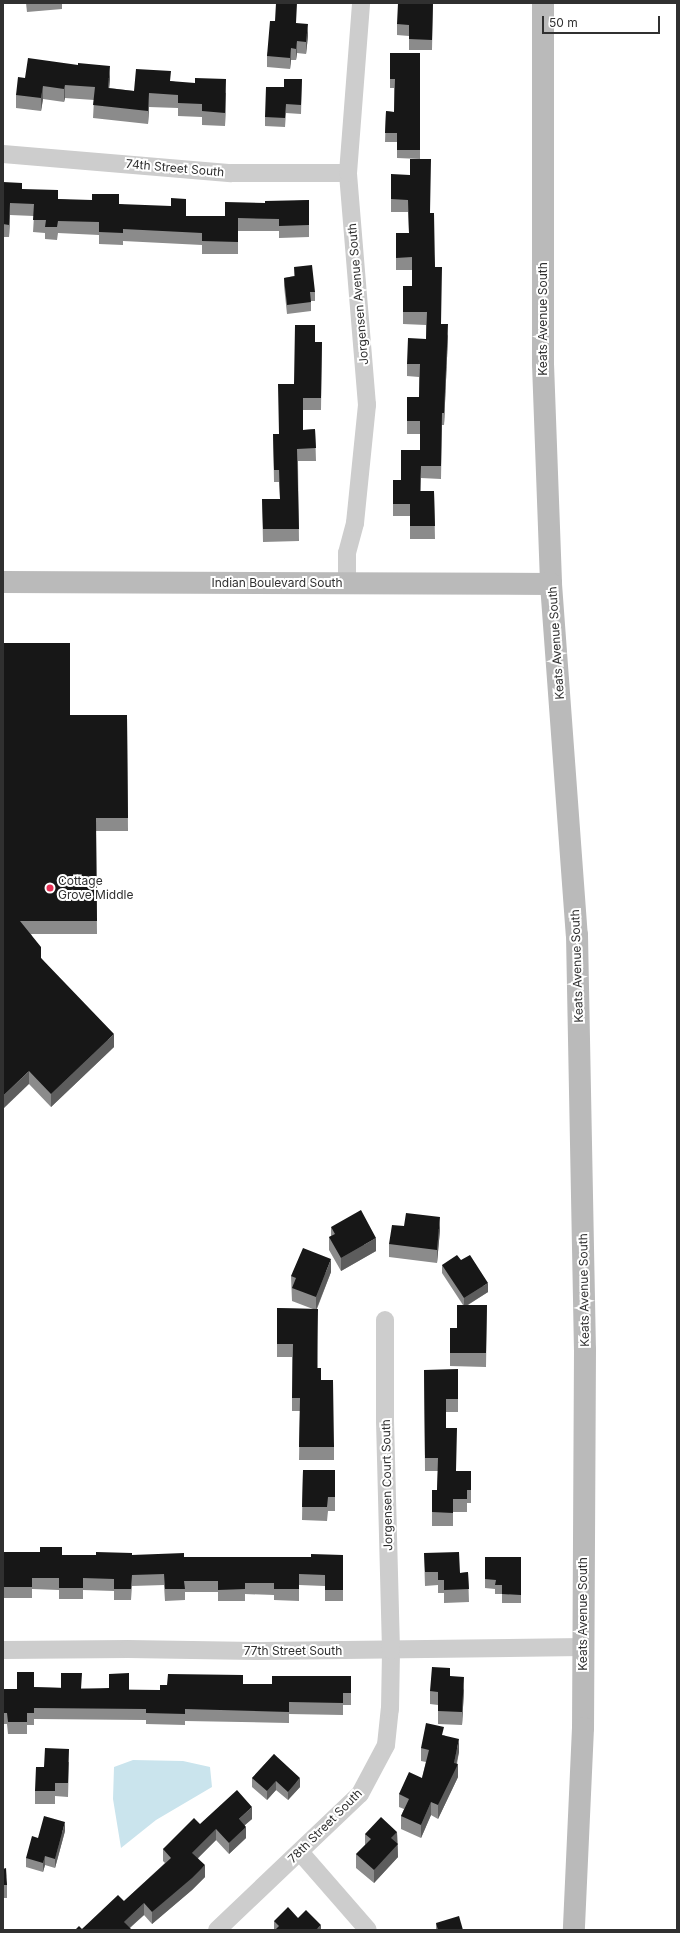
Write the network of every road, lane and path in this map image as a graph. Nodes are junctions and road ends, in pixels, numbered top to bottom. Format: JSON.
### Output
{"nodes":[{"id":1,"x":361,"y":3,"type":"edge"},
{"id":2,"x":543,"y":3,"type":"edge"},
{"id":3,"x":3,"y":154,"type":"edge"},
{"id":4,"x":348,"y":173,"type":"junction"},
{"id":5,"x":3,"y":582,"type":"edge"},
{"id":6,"x":347,"y":583,"type":"junction"},
{"id":7,"x":551,"y":584,"type":"junction"},
{"id":8,"x":385,"y":1320,"type":"dead end"},
{"id":9,"x":583,"y":1647,"type":"junction"},
{"id":10,"x":3,"y":1650,"type":"edge"},
{"id":11,"x":391,"y":1650,"type":"junction"},
{"id":12,"x":300,"y":1852,"type":"junction"},
{"id":13,"x":217,"y":1930,"type":"edge"},
{"id":14,"x":368,"y":1930,"type":"edge"},
{"id":15,"x":574,"y":1930,"type":"edge"}],
"edges":[{"from":1,"to":4,"type":"street","name":"Jorgensen Avenue South"},
{"from":2,"to":7,"type":"main road","name":"Keats Avenue South"},
{"from":3,"to":4,"type":"street","name":"74th Street South"},
{"from":4,"to":6,"type":"street","name":"Jorgensen Avenue South"},
{"from":5,"to":6,"type":"main road","name":"Indian Boulevard South"},
{"from":6,"to":7,"type":"main road","name":"Indian Boulevard South"},
{"from":7,"to":9,"type":"main road","name":"Keats Avenue South"},
{"from":8,"to":11,"type":"street","name":"Jorgensen Court South"},
{"from":9,"to":11,"type":"street","name":"77th Street South"},
{"from":9,"to":15,"type":"main road","name":"Keats Avenue South"},
{"from":10,"to":11,"type":"street","name":"77th Street South"},
{"from":11,"to":12,"type":"street","name":"78th Street South"},
{"from":12,"to":13,"type":"street","name":"78th Street South"},
{"from":12,"to":14,"type":"street"}]}
